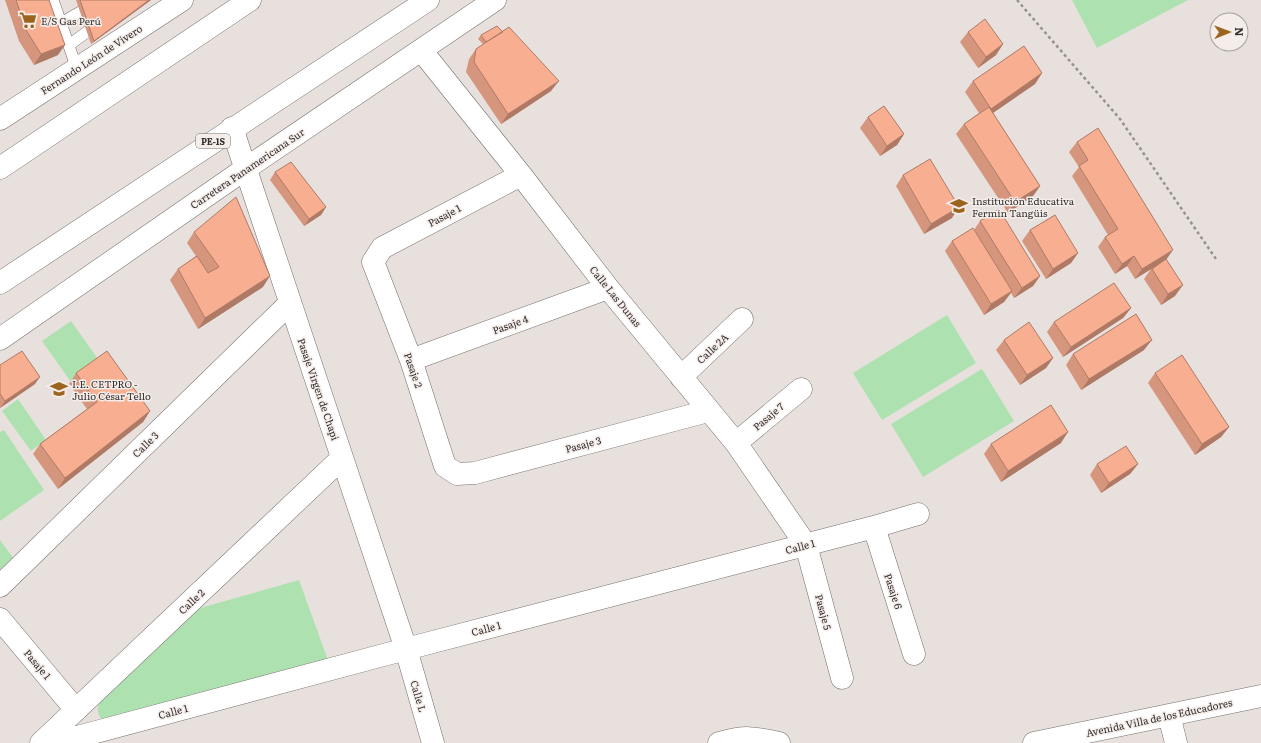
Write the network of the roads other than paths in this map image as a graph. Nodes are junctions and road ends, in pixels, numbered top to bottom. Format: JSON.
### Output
{"nodes":[{"id":1,"x":53,"y":0,"type":"edge"},
{"id":2,"x":101,"y":0,"type":"edge"},
{"id":3,"x":182,"y":0,"type":"edge"},
{"id":4,"x":250,"y":0,"type":"edge"},
{"id":5,"x":428,"y":0,"type":"edge"},
{"id":6,"x":495,"y":0,"type":"edge"},
{"id":7,"x":106,"y":18,"type":"edge"},
{"id":8,"x":61,"y":23,"type":"junction"},
{"id":9,"x":69,"y":45,"type":"junction"},
{"id":10,"x":422,"y":50,"type":"junction"},
{"id":11,"x":77,"y":68,"type":"junction"},
{"id":12,"x":0,"y":119,"type":"edge"},
{"id":13,"x":232,"y":128,"type":"junction"},
{"id":14,"x":0,"y":168,"type":"edge"},
{"id":15,"x":245,"y":169,"type":"junction"},
{"id":16,"x":521,"y":175,"type":"junction"},
{"id":17,"x":373,"y":262,"type":"joint"},
{"id":18,"x":0,"y":283,"type":"edge"},
{"id":19,"x":608,"y":288,"type":"junction"},
{"id":20,"x":290,"y":303,"type":"junction"},
{"id":21,"x":742,"y":320,"type":"dead end"},
{"id":22,"x":0,"y":339,"type":"edge"},
{"id":23,"x":411,"y":360,"type":"junction"},
{"id":24,"x":681,"y":377,"type":"junction"},
{"id":25,"x":801,"y":389,"type":"dead end"},
{"id":26,"x":708,"y":410,"type":"junction"},
{"id":27,"x":736,"y":443,"type":"junction"},
{"id":28,"x":342,"y":458,"type":"junction"},
{"id":29,"x":457,"y":474,"type":"joint"},
{"id":30,"x":918,"y":514,"type":"dead end"},
{"id":31,"x":874,"y":528,"type":"junction"},
{"id":32,"x":806,"y":545,"type":"junction"},
{"id":33,"x":0,"y":586,"type":"edge"},
{"id":34,"x":0,"y":619,"type":"edge"},
{"id":35,"x":406,"y":649,"type":"junction"},
{"id":36,"x":914,"y":654,"type":"dead end"},
{"id":37,"x":842,"y":678,"type":"dead end"},
{"id":38,"x":1261,"y":696,"type":"edge"},
{"id":39,"x":76,"y":710,"type":"junction"},
{"id":40,"x":1169,"y":716,"type":"junction"},
{"id":41,"x":41,"y":743,"type":"edge"},
{"id":42,"x":55,"y":743,"type":"edge"},
{"id":43,"x":433,"y":743,"type":"edge"},
{"id":44,"x":719,"y":743,"type":"edge"},
{"id":45,"x":779,"y":743,"type":"edge"},
{"id":46,"x":1034,"y":743,"type":"edge"},
{"id":47,"x":1176,"y":743,"type":"edge"}],
"edges":[{"from":1,"to":8,"type":"lane"},
{"from":2,"to":8,"type":"lane"},
{"from":3,"to":11,"type":"main road","name":"Fernando León de Vivero"},
{"from":4,"to":14,"type":"main road"},
{"from":5,"to":13,"type":"main road","number":"PE-1S"},
{"from":6,"to":10,"type":"main road","name":"Carretera Panamericana Sur"},
{"from":7,"to":9,"type":"lane"},
{"from":8,"to":9,"type":"lane"},
{"from":9,"to":11,"type":"lane"},
{"from":10,"to":15,"type":"main road","name":"Carretera Panamericana Sur"},
{"from":10,"to":16,"type":"main road","name":"Calle Las Dunas"},
{"from":11,"to":12,"type":"main road","name":"Fernando León de Vivero"},
{"from":13,"to":15,"type":"main road","name":"Pasaje Virgen de Chapi"},
{"from":13,"to":18,"type":"main road","number":"PE-1S"},
{"from":15,"to":20,"type":"main road","name":"Pasaje Virgen de Chapi"},
{"from":15,"to":22,"type":"main road","name":"Carretera Panamericana Sur"},
{"from":16,"to":17,"type":"main road","name":"Pasaje 1"},
{"from":16,"to":19,"type":"main road","name":"Calle Las Dunas"},
{"from":17,"to":23,"type":"main road","name":"Pasaje 2"},
{"from":19,"to":23,"type":"main road","name":"Pasaje 4"},
{"from":19,"to":24,"type":"main road","name":"Calle Las Dunas"},
{"from":20,"to":28,"type":"main road","name":"Pasaje Virgen de Chapi"},
{"from":20,"to":33,"type":"main road","name":"Calle 3"},
{"from":21,"to":24,"type":"main road","name":"Calle 2A"},
{"from":23,"to":29,"type":"main road","name":"Pasaje 2"},
{"from":24,"to":26,"type":"main road","name":"Calle Las Dunas"},
{"from":25,"to":27,"type":"main road","name":"Pasaje 7"},
{"from":26,"to":27,"type":"main road","name":"Calle Las Dunas"},
{"from":26,"to":29,"type":"main road","name":"Pasaje 3"},
{"from":27,"to":32,"type":"main road","name":"Calle Las Dunas"},
{"from":28,"to":35,"type":"main road","name":"Pasaje Virgen de Chapi"},
{"from":28,"to":39,"type":"main road","name":"Calle 2"},
{"from":30,"to":31,"type":"main road","name":"Calle 1"},
{"from":31,"to":32,"type":"main road","name":"Calle 1"},
{"from":31,"to":36,"type":"main road","name":"Pasaje 6"},
{"from":32,"to":35,"type":"main road","name":"Calle 1"},
{"from":32,"to":37,"type":"main road","name":"Pasaje 5"},
{"from":34,"to":39,"type":"main road","name":"Pasaje 1"},
{"from":35,"to":42,"type":"main road","name":"Calle 1"},
{"from":35,"to":43,"type":"main road","name":"Calle L"},
{"from":38,"to":40,"type":"main road","name":"Avenida Villa de los Educadores"},
{"from":39,"to":41,"type":"main road","name":"Calle 2"},
{"from":40,"to":46,"type":"main road","name":"Avenida Villa de los Educadores"},
{"from":40,"to":47,"type":"main road"},
{"from":44,"to":45,"type":"main road"}]}
